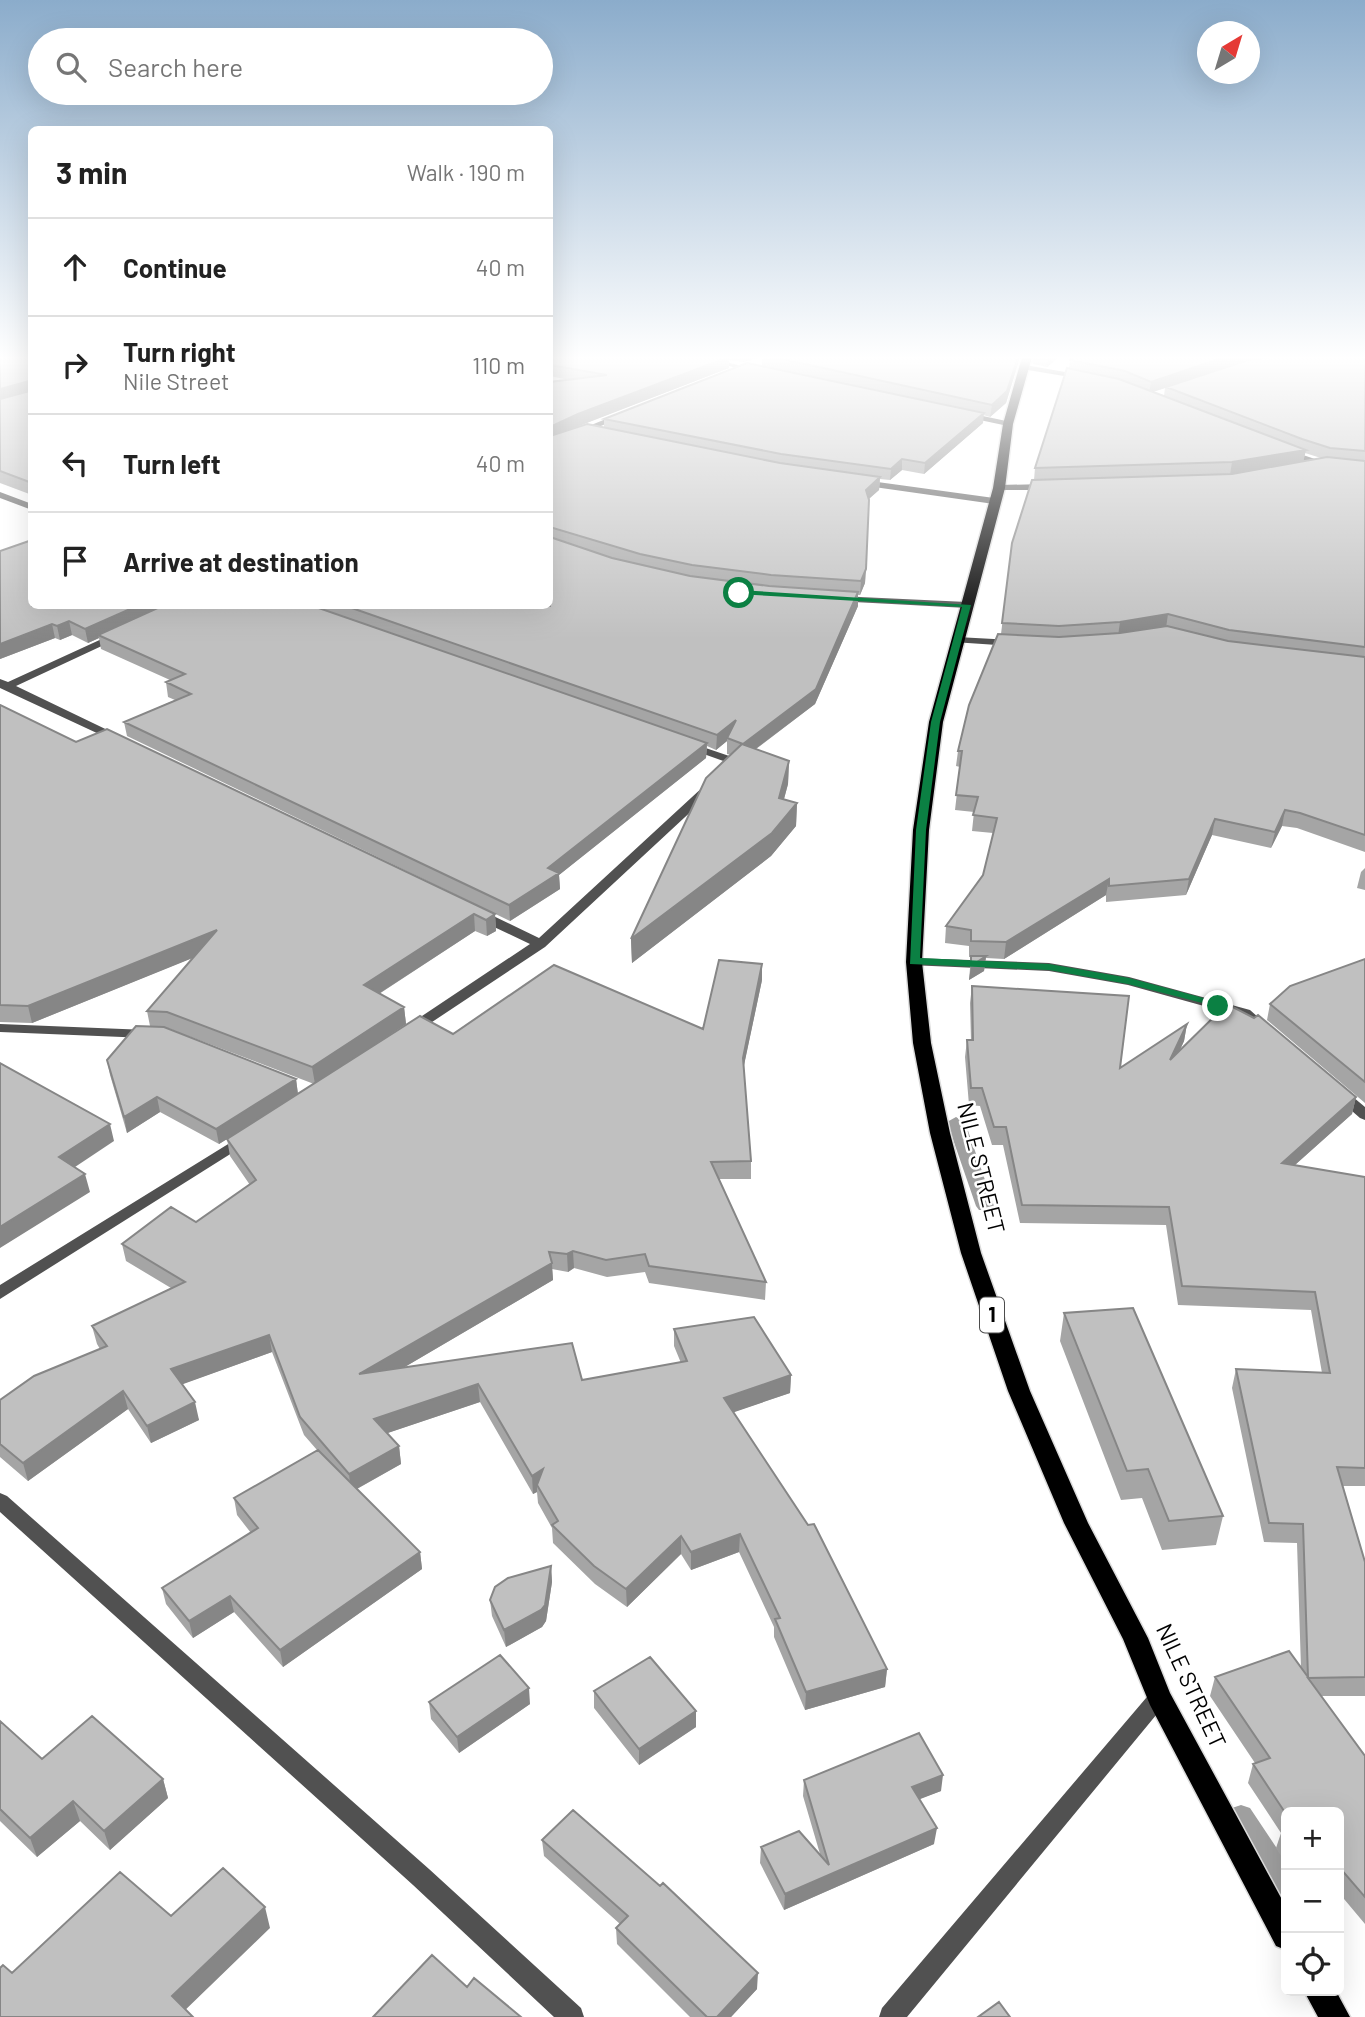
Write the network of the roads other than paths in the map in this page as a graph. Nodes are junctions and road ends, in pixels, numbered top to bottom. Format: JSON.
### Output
{"nodes":[{"id":1,"x":1005,"y":451,"type":"edge"},
{"id":2,"x":1284,"y":451,"type":"edge"},
{"id":3,"x":1326,"y":464,"type":"junction"},
{"id":4,"x":1298,"y":469,"type":"edge"},
{"id":5,"x":1365,"y":469,"type":"edge"},
{"id":6,"x":846,"y":480,"type":"edge"},
{"id":7,"x":1058,"y":486,"type":"edge"},
{"id":8,"x":999,"y":488,"type":"junction"},
{"id":9,"x":0,"y":495,"type":"edge"},
{"id":10,"x":994,"y":501,"type":"junction"},
{"id":11,"x":28,"y":506,"type":"edge"},
{"id":12,"x":831,"y":598,"type":"edge"},
{"id":13,"x":967,"y":605,"type":"junction"},
{"id":14,"x":132,"y":628,"type":"edge"},
{"id":15,"x":957,"y":640,"type":"junction"},
{"id":16,"x":1020,"y":644,"type":"edge"},
{"id":17,"x":3,"y":685,"type":"edge"},
{"id":18,"x":673,"y":740,"type":"edge"},
{"id":19,"x":131,"y":746,"type":"edge"},
{"id":20,"x":470,"y":910,"type":"edge"},
{"id":21,"x":540,"y":944,"type":"junction"},
{"id":22,"x":914,"y":961,"type":"junction"},
{"id":23,"x":0,"y":1028,"type":"edge"},
{"id":24,"x":169,"y":1035,"type":"edge"},
{"id":25,"x":1277,"y":1039,"type":"edge"},
{"id":26,"x":395,"y":1041,"type":"edge"},
{"id":27,"x":1335,"y":1089,"type":"edge"},
{"id":28,"x":1365,"y":1115,"type":"edge"},
{"id":29,"x":259,"y":1129,"type":"edge"},
{"id":30,"x":0,"y":1293,"type":"edge"},
{"id":31,"x":0,"y":1501,"type":"edge"},
{"id":32,"x":1159,"y":1697,"type":"junction"},
{"id":33,"x":1284,"y":1933,"type":"edge"},
{"id":34,"x":1322,"y":1996,"type":"edge"},
{"id":35,"x":572,"y":2017,"type":"edge"},
{"id":36,"x":891,"y":2017,"type":"edge"},
{"id":37,"x":1335,"y":2017,"type":"edge"}],
"edges":[{"from":1,"to":8,"type":"main road","name":"NILE STREET","number":"1"},
{"from":2,"to":3,"type":"street"},
{"from":3,"to":4,"type":"street"},
{"from":3,"to":5,"type":"street"},
{"from":6,"to":10,"type":"street"},
{"from":7,"to":8,"type":"street"},
{"from":8,"to":10,"type":"main road","name":"NILE STREET","number":"1"},
{"from":9,"to":11,"type":"street"},
{"from":10,"to":13,"type":"main road","name":"NILE STREET","number":"1"},
{"from":12,"to":13,"type":"street"},
{"from":13,"to":15,"type":"main road","name":"NILE STREET","number":"1"},
{"from":14,"to":17,"type":"street"},
{"from":15,"to":16,"type":"street"},
{"from":15,"to":22,"type":"main road","name":"NILE STREET","number":"1"},
{"from":17,"to":19,"type":"street"},
{"from":18,"to":21,"type":"street"},
{"from":20,"to":21,"type":"street"},
{"from":21,"to":26,"type":"street"},
{"from":22,"to":25,"type":"street"},
{"from":22,"to":32,"type":"main road","name":"NILE STREET","number":"1"},
{"from":23,"to":24,"type":"street"},
{"from":27,"to":28,"type":"street"},
{"from":29,"to":30,"type":"street"},
{"from":31,"to":35,"type":"street"},
{"from":32,"to":33,"type":"main road","name":"NILE STREET","number":"1"},
{"from":32,"to":36,"type":"street"},
{"from":34,"to":37,"type":"main road"}]}
